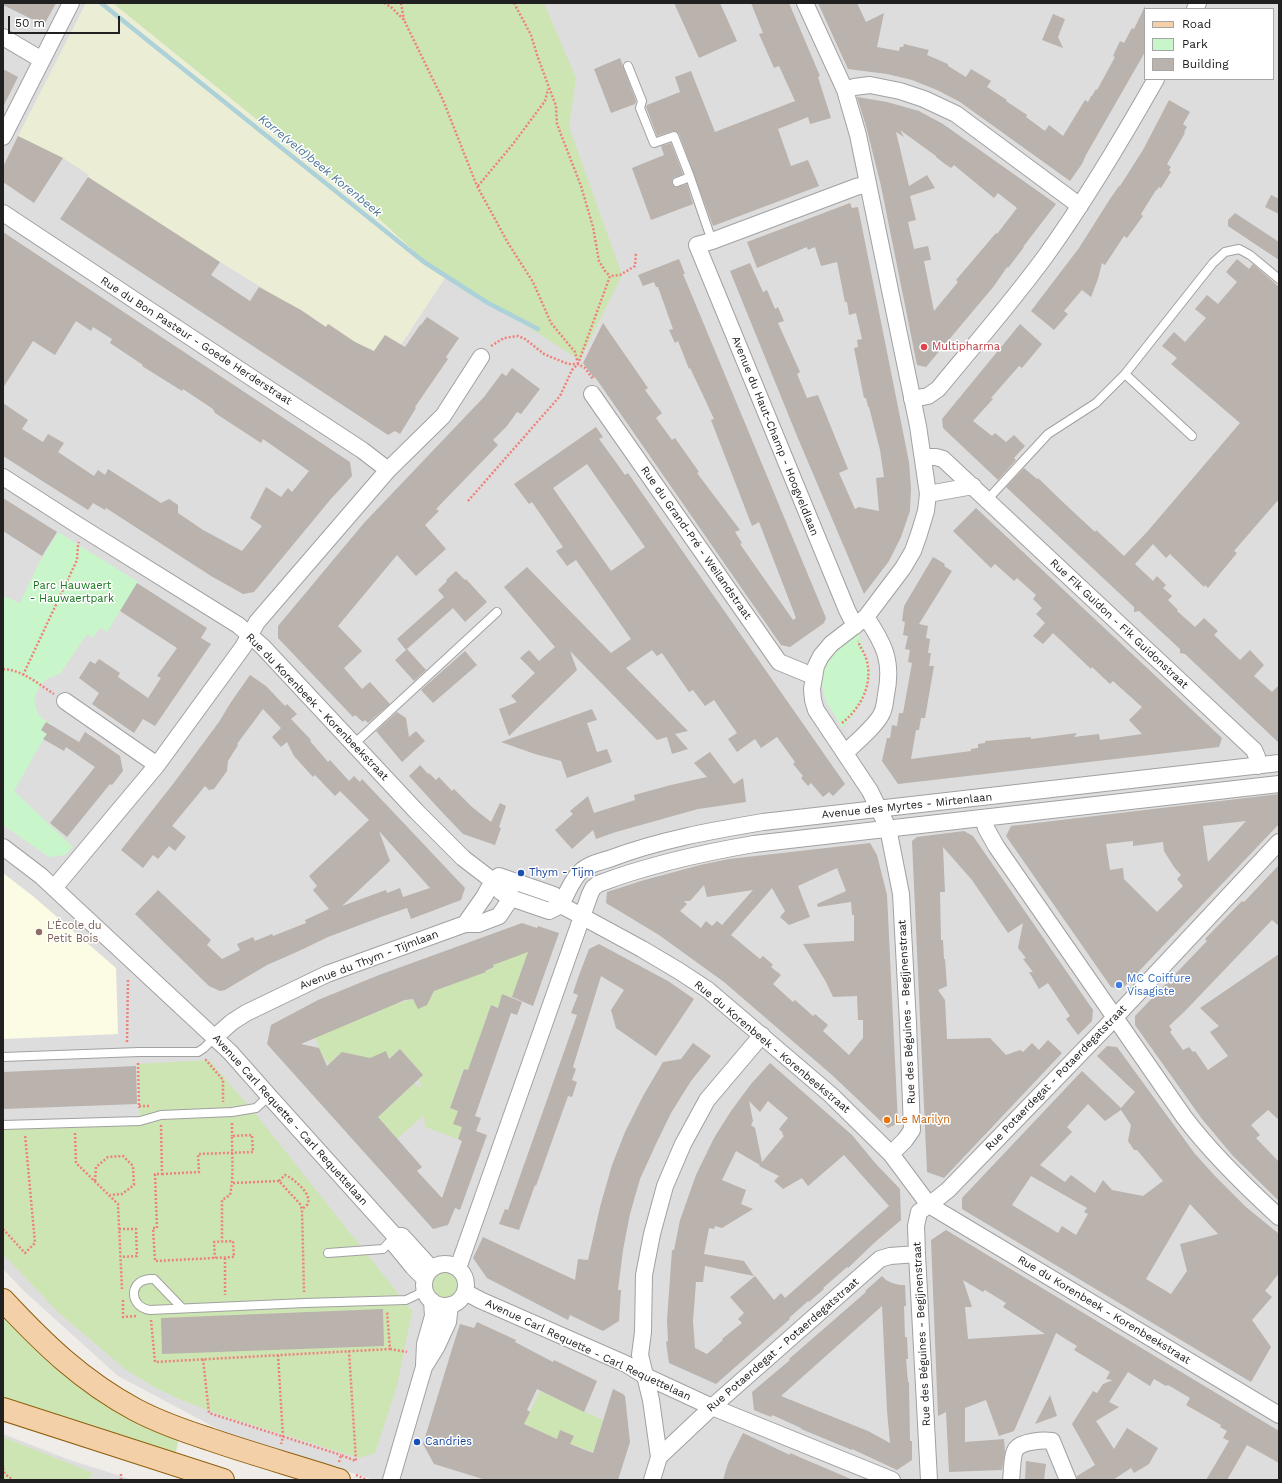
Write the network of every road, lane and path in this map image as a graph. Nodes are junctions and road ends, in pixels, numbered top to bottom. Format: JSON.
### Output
{"nodes":[{"id":1,"x":71,"y":3,"type":"edge"},
{"id":2,"x":384,"y":3,"type":"edge"},
{"id":3,"x":401,"y":3,"type":"edge"},
{"id":4,"x":514,"y":3,"type":"edge"},
{"id":5,"x":805,"y":3,"type":"edge"},
{"id":6,"x":404,"y":20,"type":"junction"},
{"id":7,"x":3,"y":37,"type":"edge"},
{"id":8,"x":42,"y":60,"type":"junction"},
{"id":9,"x":628,"y":66,"type":"dead end"},
{"id":10,"x":1155,"y":80,"type":"edge"},
{"id":11,"x":547,"y":84,"type":"junction"},
{"id":12,"x":845,"y":90,"type":"junction"},
{"id":13,"x":6,"y":132,"type":"edge"},
{"id":14,"x":690,"y":177,"type":"junction"},
{"id":15,"x":676,"y":182,"type":"dead end"},
{"id":16,"x":868,"y":184,"type":"junction"},
{"id":17,"x":477,"y":186,"type":"junction"},
{"id":18,"x":1080,"y":206,"type":"junction"},
{"id":19,"x":3,"y":213,"type":"edge"},
{"id":20,"x":704,"y":243,"type":"junction"},
{"id":21,"x":636,"y":253,"type":"dead end"},
{"id":22,"x":610,"y":276,"type":"junction"},
{"id":23,"x":1279,"y":279,"type":"edge"},
{"id":24,"x":481,"y":357,"type":"joint"},
{"id":25,"x":578,"y":364,"type":"junction"},
{"id":26,"x":1125,"y":374,"type":"junction"},
{"id":27,"x":592,"y":394,"type":"joint"},
{"id":28,"x":912,"y":399,"type":"junction"},
{"id":29,"x":1192,"y":436,"type":"dead end"},
{"id":30,"x":923,"y":457,"type":"junction"},
{"id":31,"x":388,"y":470,"type":"junction"},
{"id":32,"x":3,"y":477,"type":"edge"},
{"id":33,"x":973,"y":486,"type":"junction"},
{"id":34,"x":928,"y":494,"type":"junction"},
{"id":35,"x":987,"y":500,"type":"junction"},
{"id":36,"x":468,"y":501,"type":"dead end"},
{"id":37,"x":79,"y":542,"type":"dead end"},
{"id":38,"x":497,"y":612,"type":"dead end"},
{"id":39,"x":859,"y":626,"type":"junction"},
{"id":40,"x":249,"y":635,"type":"junction"},
{"id":41,"x":3,"y":669,"type":"edge"},
{"id":42,"x":23,"y":675,"type":"junction"},
{"id":43,"x":813,"y":676,"type":"junction"},
{"id":44,"x":41,"y":686,"type":"dead end"},
{"id":45,"x":65,"y":701,"type":"dead end"},
{"id":46,"x":830,"y":731,"type":"junction"},
{"id":47,"x":354,"y":744,"type":"junction"},
{"id":48,"x":845,"y":753,"type":"junction"},
{"id":49,"x":1279,"y":763,"type":"edge"},
{"id":50,"x":157,"y":765,"type":"junction"},
{"id":51,"x":1258,"y":766,"type":"junction"},
{"id":52,"x":1279,"y":784,"type":"edge"},
{"id":53,"x":878,"y":809,"type":"junction"},
{"id":54,"x":984,"y":818,"type":"junction"},
{"id":55,"x":888,"y":828,"type":"junction"},
{"id":56,"x":1279,"y":842,"type":"edge"},
{"id":57,"x":3,"y":847,"type":"edge"},
{"id":58,"x":500,"y":880,"type":"junction"},
{"id":59,"x":54,"y":888,"type":"junction"},
{"id":60,"x":511,"y":898,"type":"junction"},
{"id":61,"x":561,"y":905,"type":"junction"},
{"id":62,"x":582,"y":917,"type":"junction"},
{"id":63,"x":465,"y":924,"type":"junction"},
{"id":64,"x":128,"y":978,"type":"dead end"},
{"id":65,"x":1114,"y":1018,"type":"junction"},
{"id":66,"x":762,"y":1035,"type":"junction"},
{"id":67,"x":215,"y":1037,"type":"junction"},
{"id":68,"x":127,"y":1052,"type":"junction"},
{"id":69,"x":139,"y":1052,"type":"junction"},
{"id":70,"x":3,"y":1057,"type":"edge"},
{"id":71,"x":198,"y":1061,"type":"dead end"},
{"id":72,"x":146,"y":1063,"type":"dead end"},
{"id":73,"x":138,"y":1064,"type":"junction"},
{"id":74,"x":269,"y":1096,"type":"junction"},
{"id":75,"x":224,"y":1112,"type":"junction"},
{"id":76,"x":161,"y":1115,"type":"junction"},
{"id":77,"x":140,"y":1121,"type":"junction"},
{"id":78,"x":74,"y":1123,"type":"junction"},
{"id":79,"x":3,"y":1125,"type":"edge"},
{"id":80,"x":25,"y":1125,"type":"junction"},
{"id":81,"x":232,"y":1153,"type":"junction"},
{"id":82,"x":891,"y":1154,"type":"junction"},
{"id":83,"x":162,"y":1174,"type":"junction"},
{"id":84,"x":95,"y":1181,"type":"junction"},
{"id":85,"x":279,"y":1181,"type":"junction"},
{"id":86,"x":233,"y":1183,"type":"junction"},
{"id":87,"x":109,"y":1196,"type":"junction"},
{"id":88,"x":929,"y":1205,"type":"junction"},
{"id":89,"x":302,"y":1209,"type":"junction"},
{"id":90,"x":1279,"y":1217,"type":"edge"},
{"id":91,"x":3,"y":1229,"type":"edge"},
{"id":92,"x":119,"y":1229,"type":"junction"},
{"id":93,"x":395,"y":1236,"type":"junction"},
{"id":94,"x":222,"y":1241,"type":"junction"},
{"id":95,"x":328,"y":1253,"type":"dead end"},
{"id":96,"x":917,"y":1254,"type":"junction"},
{"id":97,"x":121,"y":1257,"type":"junction"},
{"id":98,"x":215,"y":1258,"type":"junction"},
{"id":99,"x":225,"y":1258,"type":"junction"},
{"id":100,"x":458,"y":1268,"type":"junction"},
{"id":101,"x":428,"y":1285,"type":"junction"},
{"id":102,"x":465,"y":1292,"type":"junction"},
{"id":103,"x":3,"y":1300,"type":"edge"},
{"id":104,"x":386,"y":1300,"type":"junction"},
{"id":105,"x":305,"y":1303,"type":"junction"},
{"id":106,"x":450,"y":1305,"type":"junction"},
{"id":107,"x":226,"y":1306,"type":"junction"},
{"id":108,"x":182,"y":1308,"type":"junction"},
{"id":109,"x":151,"y":1313,"type":"junction"},
{"id":110,"x":390,"y":1349,"type":"junction"},
{"id":111,"x":349,"y":1351,"type":"junction"},
{"id":112,"x":407,"y":1352,"type":"dead end"},
{"id":113,"x":278,"y":1355,"type":"junction"},
{"id":114,"x":203,"y":1359,"type":"junction"},
{"id":115,"x":424,"y":1367,"type":"junction"},
{"id":116,"x":645,"y":1376,"type":"junction"},
{"id":117,"x":712,"y":1407,"type":"junction"},
{"id":118,"x":3,"y":1410,"type":"edge"},
{"id":119,"x":1279,"y":1415,"type":"edge"},
{"id":120,"x":283,"y":1437,"type":"junction"},
{"id":121,"x":274,"y":1444,"type":"dead end"},
{"id":122,"x":341,"y":1455,"type":"junction"},
{"id":123,"x":659,"y":1456,"type":"junction"},
{"id":124,"x":3,"y":1468,"type":"edge"},
{"id":125,"x":121,"y":1472,"type":"dead end"},
{"id":126,"x":344,"y":1473,"type":"edge"},
{"id":127,"x":13,"y":1480,"type":"edge"},
{"id":128,"x":121,"y":1480,"type":"edge"},
{"id":129,"x":223,"y":1480,"type":"edge"},
{"id":130,"x":367,"y":1480,"type":"edge"},
{"id":131,"x":391,"y":1480,"type":"edge"},
{"id":132,"x":652,"y":1480,"type":"edge"},
{"id":133,"x":892,"y":1480,"type":"edge"},
{"id":134,"x":929,"y":1480,"type":"edge"},
{"id":135,"x":1011,"y":1480,"type":"edge"},
{"id":136,"x":1068,"y":1480,"type":"edge"}],
"edges":[{"from":1,"to":8,"type":"street"},
{"from":2,"to":6,"type":"path"},
{"from":3,"to":6,"type":"path"},
{"from":4,"to":11,"type":"path"},
{"from":5,"to":12,"type":"street"},
{"from":6,"to":17,"type":"path"},
{"from":7,"to":8,"type":"street"},
{"from":8,"to":13,"type":"street"},
{"from":9,"to":14,"type":"lane"},
{"from":10,"to":18,"type":"street"},
{"from":11,"to":17,"type":"path"},
{"from":11,"to":22,"type":"path"},
{"from":12,"to":16,"type":"street"},
{"from":12,"to":18,"type":"street"},
{"from":14,"to":15,"type":"lane"},
{"from":14,"to":20,"type":"lane"},
{"from":16,"to":20,"type":"street"},
{"from":16,"to":28,"type":"street"},
{"from":17,"to":25,"type":"path"},
{"from":18,"to":28,"type":"street"},
{"from":19,"to":31,"type":"street","name":"Rue du Bon Pasteur - Goede Herderstraat"},
{"from":20,"to":39,"type":"street","name":"Avenue du Haut-Champ - Hoogveldlaan"},
{"from":21,"to":22,"type":"path"},
{"from":22,"to":25,"type":"path"},
{"from":23,"to":26,"type":"lane"},
{"from":24,"to":25,"type":"path"},
{"from":24,"to":31,"type":"street"},
{"from":25,"to":27,"type":"path"},
{"from":25,"to":36,"type":"path"},
{"from":26,"to":29,"type":"lane"},
{"from":26,"to":35,"type":"lane"},
{"from":27,"to":43,"type":"street","name":"Rue du Grand-Pré - Weilandstraat"},
{"from":28,"to":30,"type":"street"},
{"from":30,"to":33,"type":"street","name":"Rue Fik Guidon - Fik Guidonstraat"},
{"from":30,"to":34,"type":"street"},
{"from":31,"to":40,"type":"street"},
{"from":32,"to":40,"type":"street","name":"Rue du Korenbeek - Korenbeekstraat"},
{"from":33,"to":34,"type":"street"},
{"from":33,"to":35,"type":"street","name":"Rue Fik Guidon - Fik Guidonstraat"},
{"from":34,"to":39,"type":"street"},
{"from":35,"to":51,"type":"street","name":"Rue Fik Guidon - Fik Guidonstraat"},
{"from":37,"to":42,"type":"path"},
{"from":38,"to":47,"type":"lane"},
{"from":39,"to":43,"type":"street"},
{"from":39,"to":46,"type":"path"},
{"from":39,"to":48,"type":"street","name":"Avenue du Haut-Champ - Hoogveldlaan"},
{"from":40,"to":47,"type":"street","name":"Rue du Korenbeek - Korenbeekstraat"},
{"from":40,"to":50,"type":"street"},
{"from":41,"to":42,"type":"path"},
{"from":42,"to":44,"type":"path"},
{"from":43,"to":46,"type":"street","name":"Rue des Béguines - Begijnenstraat"},
{"from":45,"to":50,"type":"street"},
{"from":46,"to":48,"type":"street","name":"Rue des Béguines - Begijnenstraat"},
{"from":47,"to":58,"type":"street","name":"Rue du Korenbeek - Korenbeekstraat"},
{"from":48,"to":53,"type":"street","name":"Rue des Béguines - Begijnenstraat"},
{"from":49,"to":51,"type":"street","name":"Avenue des Myrtes - Mirtenlaan"},
{"from":50,"to":59,"type":"street"},
{"from":51,"to":53,"type":"street","name":"Avenue des Myrtes - Mirtenlaan"},
{"from":52,"to":54,"type":"street","name":"Avenue des Myrtes - Mirtenlaan"},
{"from":53,"to":55,"type":"street","name":"Rue des Béguines - Begijnenstraat"},
{"from":53,"to":61,"type":"street","name":"Avenue des Myrtes - Mirtenlaan"},
{"from":54,"to":55,"type":"street","name":"Avenue des Myrtes - Mirtenlaan"},
{"from":54,"to":65,"type":"street"},
{"from":55,"to":62,"type":"street","name":"Avenue des Myrtes - Mirtenlaan"},
{"from":55,"to":82,"type":"street","name":"Rue des Béguines - Begijnenstraat"},
{"from":56,"to":65,"type":"street","name":"Rue Potaerdegat - Potaerdegatstraat"},
{"from":57,"to":59,"type":"street","name":"Avenue Carl Requette - Carl Requettelaan"},
{"from":58,"to":60,"type":"street"},
{"from":58,"to":61,"type":"street","name":"Rue du Korenbeek - Korenbeekstraat"},
{"from":58,"to":63,"type":"street"},
{"from":59,"to":67,"type":"street","name":"Avenue Carl Requette - Carl Requettelaan"},
{"from":60,"to":61,"type":"street"},
{"from":60,"to":63,"type":"street","name":"Avenue du Thym - Tijmlaan"},
{"from":61,"to":62,"type":"street","name":"Rue du Korenbeek - Korenbeekstraat"},
{"from":62,"to":66,"type":"street","name":"Rue du Korenbeek - Korenbeekstraat"},
{"from":62,"to":100,"type":"street","name":"Avenue des Myrtes - Mirtenlaan"},
{"from":63,"to":67,"type":"street","name":"Avenue du Thym - Tijmlaan"},
{"from":64,"to":68,"type":"path"},
{"from":65,"to":88,"type":"street","name":"Rue Potaerdegat - Potaerdegatstraat"},
{"from":65,"to":90,"type":"street"},
{"from":66,"to":82,"type":"street","name":"Rue du Korenbeek - Korenbeekstraat"},
{"from":66,"to":116,"type":"street"},
{"from":67,"to":69,"type":"lane"},
{"from":67,"to":74,"type":"street","name":"Avenue Carl Requette - Carl Requettelaan"},
{"from":68,"to":69,"type":"lane"},
{"from":68,"to":70,"type":"lane"},
{"from":69,"to":73,"type":"path"},
{"from":71,"to":75,"type":"path"},
{"from":72,"to":73,"type":"path"},
{"from":73,"to":77,"type":"path"},
{"from":74,"to":75,"type":"lane"},
{"from":74,"to":93,"type":"street","name":"Avenue Carl Requette - Carl Requettelaan"},
{"from":75,"to":76,"type":"lane"},
{"from":76,"to":77,"type":"lane"},
{"from":76,"to":83,"type":"path"},
{"from":77,"to":78,"type":"lane"},
{"from":78,"to":80,"type":"lane"},
{"from":78,"to":84,"type":"path"},
{"from":79,"to":80,"type":"lane"},
{"from":80,"to":91,"type":"path"},
{"from":81,"to":81,"type":"path"},
{"from":81,"to":83,"type":"path"},
{"from":81,"to":86,"type":"path"},
{"from":82,"to":88,"type":"street"},
{"from":83,"to":98,"type":"path"},
{"from":84,"to":87,"type":"path"},
{"from":84,"to":87,"type":"path"},
{"from":85,"to":86,"type":"path"},
{"from":85,"to":89,"type":"path"},
{"from":85,"to":89,"type":"path"},
{"from":86,"to":94,"type":"path"},
{"from":87,"to":92,"type":"path"},
{"from":88,"to":96,"type":"street","name":"Rue des Béguines - Begijnenstraat"},
{"from":88,"to":119,"type":"street","name":"Rue du Korenbeek - Korenbeekstraat"},
{"from":89,"to":105,"type":"path"},
{"from":92,"to":97,"type":"path"},
{"from":92,"to":97,"type":"path"},
{"from":93,"to":95,"type":"lane"},
{"from":93,"to":101,"type":"street","name":"Avenue Carl Requette - Carl Requettelaan"},
{"from":94,"to":98,"type":"path"},
{"from":94,"to":99,"type":"path"},
{"from":96,"to":117,"type":"street","name":"Rue Potaerdegat - Potaerdegatstraat"},
{"from":96,"to":134,"type":"street","name":"Rue des Béguines - Begijnenstraat"},
{"from":97,"to":109,"type":"path"},
{"from":98,"to":99,"type":"path"},
{"from":99,"to":107,"type":"path"},
{"from":100,"to":101,"type":"street"},
{"from":100,"to":102,"type":"street"},
{"from":101,"to":104,"type":"lane"},
{"from":101,"to":106,"type":"street"},
{"from":101,"to":115,"type":"street"},
{"from":102,"to":106,"type":"street"},
{"from":102,"to":116,"type":"street","name":"Avenue Carl Requette - Carl Requettelaan"},
{"from":103,"to":126,"type":"main road"},
{"from":104,"to":105,"type":"lane"},
{"from":104,"to":110,"type":"path"},
{"from":105,"to":107,"type":"lane"},
{"from":106,"to":115,"type":"street"},
{"from":107,"to":108,"type":"lane"},
{"from":108,"to":109,"type":"lane"},
{"from":108,"to":109,"type":"lane"},
{"from":109,"to":114,"type":"path"},
{"from":110,"to":111,"type":"path"},
{"from":110,"to":112,"type":"path"},
{"from":111,"to":113,"type":"path"},
{"from":111,"to":122,"type":"path"},
{"from":113,"to":114,"type":"path"},
{"from":113,"to":120,"type":"path"},
{"from":114,"to":120,"type":"path"},
{"from":115,"to":131,"type":"street"},
{"from":116,"to":117,"type":"street","name":"Avenue Carl Requette - Carl Requettelaan"},
{"from":116,"to":123,"type":"street"},
{"from":117,"to":123,"type":"street","name":"Rue Potaerdegat - Potaerdegatstraat"},
{"from":117,"to":133,"type":"street","name":"Avenue Carl Requette - Carl Requettelaan"},
{"from":118,"to":129,"type":"main road"},
{"from":120,"to":121,"type":"path"},
{"from":120,"to":122,"type":"path"},
{"from":122,"to":126,"type":"path"},
{"from":123,"to":132,"type":"street"},
{"from":124,"to":127,"type":"path"},
{"from":125,"to":128,"type":"path"},
{"from":126,"to":130,"type":"path"},
{"from":135,"to":136,"type":"street"}]}
